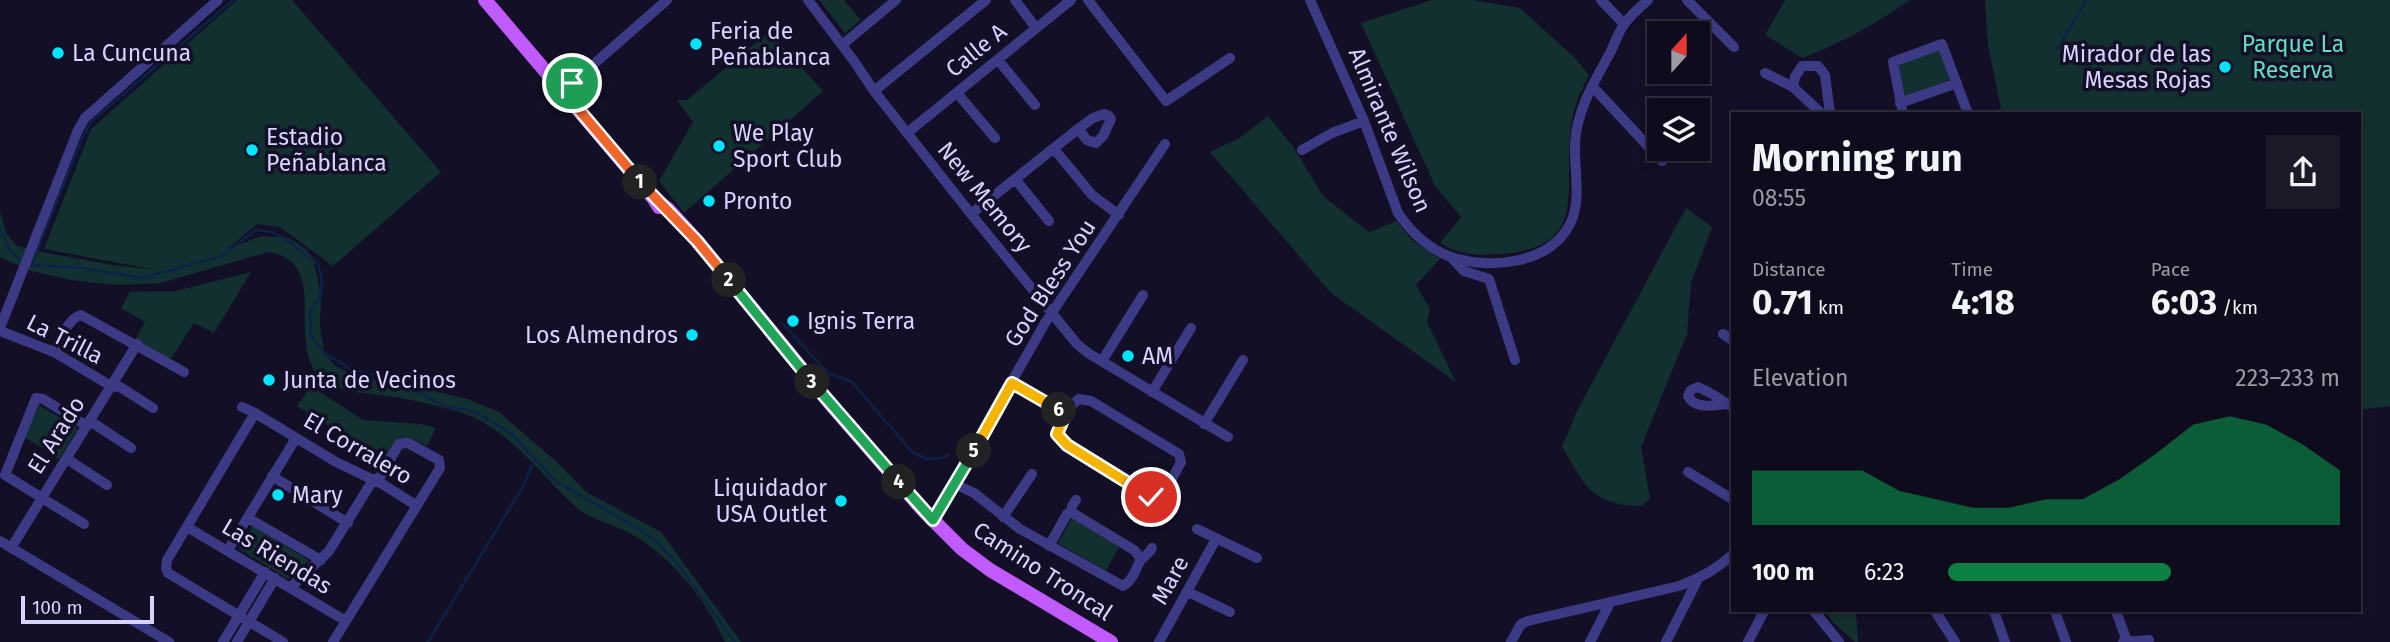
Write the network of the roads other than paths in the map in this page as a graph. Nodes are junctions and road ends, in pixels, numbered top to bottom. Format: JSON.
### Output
{"nodes":[{"id":1,"x":218,"y":0,"type":"edge"},
{"id":2,"x":485,"y":0,"type":"edge"},
{"id":3,"x":667,"y":0,"type":"edge"},
{"id":4,"x":808,"y":0,"type":"edge"},
{"id":5,"x":896,"y":0,"type":"edge"},
{"id":6,"x":986,"y":0,"type":"edge"},
{"id":7,"x":1015,"y":0,"type":"edge"},
{"id":8,"x":1071,"y":0,"type":"edge"},
{"id":9,"x":1088,"y":0,"type":"edge"},
{"id":10,"x":1310,"y":0,"type":"edge"},
{"id":11,"x":1601,"y":0,"type":"edge"},
{"id":12,"x":1648,"y":0,"type":"edge"},
{"id":13,"x":1687,"y":0,"type":"edge"},
{"id":14,"x":1624,"y":24,"type":"junction"},
{"id":15,"x":1036,"y":28,"type":"junction"},
{"id":16,"x":842,"y":45,"type":"junction"},
{"id":17,"x":1734,"y":47,"type":"dead end"},
{"id":18,"x":1230,"y":58,"type":"dead end"},
{"id":19,"x":998,"y":60,"type":"junction"},
{"id":20,"x":1765,"y":73,"type":"dead end"},
{"id":21,"x":1957,"y":83,"type":"junction"},
{"id":22,"x":1592,"y":86,"type":"junction"},
{"id":23,"x":1793,"y":87,"type":"junction"},
{"id":24,"x":563,"y":91,"type":"junction"},
{"id":25,"x":874,"y":91,"type":"junction"},
{"id":26,"x":957,"y":93,"type":"junction"},
{"id":27,"x":1035,"y":105,"type":"dead end"},
{"id":28,"x":1901,"y":109,"type":"edge"},
{"id":29,"x":1820,"y":112,"type":"edge"},
{"id":30,"x":1830,"y":112,"type":"edge"},
{"id":31,"x":1967,"y":112,"type":"edge"},
{"id":32,"x":1364,"y":121,"type":"junction"},
{"id":33,"x":1078,"y":129,"type":"dead end"},
{"id":34,"x":907,"y":133,"type":"junction"},
{"id":35,"x":995,"y":138,"type":"dead end"},
{"id":36,"x":1165,"y":144,"type":"dead end"},
{"id":37,"x":1647,"y":145,"type":"edge"},
{"id":38,"x":1054,"y":149,"type":"junction"},
{"id":39,"x":1302,"y":150,"type":"dead end"},
{"id":40,"x":1015,"y":179,"type":"junction"},
{"id":41,"x":971,"y":214,"type":"junction"},
{"id":42,"x":1119,"y":215,"type":"junction"},
{"id":43,"x":1049,"y":221,"type":"dead end"},
{"id":44,"x":1450,"y":257,"type":"junction"},
{"id":45,"x":1143,"y":295,"type":"dead end"},
{"id":46,"x":1052,"y":314,"type":"junction"},
{"id":47,"x":1191,"y":328,"type":"dead end"},
{"id":48,"x":0,"y":329,"type":"edge"},
{"id":49,"x":137,"y":344,"type":"junction"},
{"id":50,"x":54,"y":352,"type":"junction"},
{"id":51,"x":1243,"y":360,"type":"dead end"},
{"id":52,"x":1515,"y":360,"type":"dead end"},
{"id":53,"x":1102,"y":361,"type":"junction"},
{"id":54,"x":184,"y":372,"type":"dead end"},
{"id":55,"x":1012,"y":383,"type":"junction"},
{"id":56,"x":36,"y":386,"type":"dead end"},
{"id":57,"x":111,"y":386,"type":"junction"},
{"id":58,"x":1152,"y":392,"type":"junction"},
{"id":59,"x":36,"y":398,"type":"junction"},
{"id":60,"x":242,"y":407,"type":"dead end"},
{"id":61,"x":153,"y":408,"type":"dead end"},
{"id":62,"x":255,"y":413,"type":"junction"},
{"id":63,"x":1066,"y":413,"type":"junction"},
{"id":64,"x":88,"y":423,"type":"junction"},
{"id":65,"x":1204,"y":424,"type":"junction"},
{"id":66,"x":296,"y":438,"type":"junction"},
{"id":67,"x":1228,"y":438,"type":"dead end"},
{"id":68,"x":131,"y":448,"type":"dead end"},
{"id":69,"x":67,"y":458,"type":"junction"},
{"id":70,"x":1689,"y":472,"type":"dead end"},
{"id":71,"x":1032,"y":474,"type":"dead end"},
{"id":72,"x":272,"y":476,"type":"junction"},
{"id":73,"x":373,"y":480,"type":"junction"},
{"id":74,"x":955,"y":484,"type":"junction"},
{"id":75,"x":107,"y":485,"type":"dead end"},
{"id":76,"x":43,"y":497,"type":"junction"},
{"id":77,"x":1731,"y":498,"type":"edge"},
{"id":78,"x":1076,"y":500,"type":"dead end"},
{"id":79,"x":417,"y":506,"type":"junction"},
{"id":80,"x":1071,"y":512,"type":"junction"},
{"id":81,"x":1003,"y":517,"type":"junction"},
{"id":82,"x":248,"y":518,"type":"junction"},
{"id":83,"x":933,"y":520,"type":"junction"},
{"id":84,"x":348,"y":523,"type":"junction"},
{"id":85,"x":84,"y":524,"type":"dead end"},
{"id":86,"x":187,"y":527,"type":"junction"},
{"id":87,"x":1197,"y":529,"type":"dead end"},
{"id":88,"x":1216,"y":539,"type":"junction"},
{"id":89,"x":0,"y":541,"type":"edge"},
{"id":90,"x":1049,"y":546,"type":"junction"},
{"id":91,"x":12,"y":548,"type":"junction"},
{"id":92,"x":1152,"y":548,"type":"dead end"},
{"id":93,"x":228,"y":550,"type":"junction"},
{"id":94,"x":1731,"y":556,"type":"edge"},
{"id":95,"x":1257,"y":558,"type":"dead end"},
{"id":96,"x":1141,"y":559,"type":"junction"},
{"id":97,"x":321,"y":561,"type":"junction"},
{"id":98,"x":270,"y":575,"type":"junction"},
{"id":99,"x":1698,"y":579,"type":"junction"},
{"id":100,"x":290,"y":588,"type":"junction"},
{"id":101,"x":1188,"y":592,"type":"junction"},
{"id":102,"x":1609,"y":603,"type":"junction"},
{"id":103,"x":1230,"y":612,"type":"dead end"},
{"id":104,"x":1763,"y":612,"type":"edge"},
{"id":105,"x":1815,"y":612,"type":"edge"},
{"id":106,"x":1936,"y":612,"type":"edge"},
{"id":107,"x":1994,"y":612,"type":"edge"},
{"id":108,"x":2055,"y":612,"type":"edge"},
{"id":109,"x":2116,"y":612,"type":"edge"},
{"id":110,"x":244,"y":618,"type":"junction"},
{"id":111,"x":346,"y":621,"type":"junction"},
{"id":112,"x":1834,"y":640,"type":"edge"},
{"id":113,"x":2149,"y":640,"type":"edge"},
{"id":114,"x":2127,"y":641,"type":"edge"},
{"id":115,"x":169,"y":642,"type":"edge"},
{"id":116,"x":223,"y":642,"type":"edge"},
{"id":117,"x":237,"y":642,"type":"edge"},
{"id":118,"x":283,"y":642,"type":"edge"},
{"id":119,"x":333,"y":642,"type":"edge"},
{"id":120,"x":1111,"y":642,"type":"edge"},
{"id":121,"x":1159,"y":642,"type":"edge"},
{"id":122,"x":1511,"y":642,"type":"edge"},
{"id":123,"x":1590,"y":642,"type":"edge"},
{"id":124,"x":1666,"y":642,"type":"edge"},
{"id":125,"x":1748,"y":642,"type":"edge"},
{"id":126,"x":1955,"y":642,"type":"edge"},
{"id":127,"x":2005,"y":642,"type":"edge"},
{"id":128,"x":2066,"y":642,"type":"edge"},
{"id":129,"x":2120,"y":642,"type":"edge"}],
"edges":[{"from":1,"to":48,"type":"street"},
{"from":2,"to":24,"type":"main road","name":"Camino Troncal"},
{"from":3,"to":24,"type":"street"},
{"from":4,"to":16,"type":"street","name":"New Memory"},
{"from":5,"to":16,"type":"street"},
{"from":6,"to":25,"type":"street"},
{"from":7,"to":15,"type":"street"},
{"from":8,"to":15,"type":"street","name":"Calle A"},
{"from":9,"to":18,"type":"street"},
{"from":10,"to":32,"type":"street","name":"Almirante Wilson"},
{"from":11,"to":14,"type":"street"},
{"from":12,"to":14,"type":"street","name":"Almirante Wilson"},
{"from":13,"to":17,"type":"street"},
{"from":14,"to":22,"type":"street","name":"Almirante Wilson"},
{"from":15,"to":19,"type":"street","name":"Calle A"},
{"from":16,"to":25,"type":"street","name":"New Memory"},
{"from":19,"to":26,"type":"street","name":"Calle A"},
{"from":19,"to":27,"type":"street"},
{"from":20,"to":23,"type":"street"},
{"from":21,"to":28,"type":"street"},
{"from":21,"to":28,"type":"street"},
{"from":21,"to":31,"type":"street"},
{"from":22,"to":37,"type":"street"},
{"from":22,"to":44,"type":"street","name":"Almirante Wilson"},
{"from":23,"to":29,"type":"street"},
{"from":23,"to":30,"type":"street"},
{"from":24,"to":83,"type":"main road","name":"Camino Troncal"},
{"from":25,"to":34,"type":"street","name":"New Memory"},
{"from":26,"to":34,"type":"street","name":"Calle A"},
{"from":26,"to":35,"type":"street"},
{"from":32,"to":39,"type":"street"},
{"from":32,"to":44,"type":"street","name":"Almirante Wilson"},
{"from":33,"to":38,"type":"street"},
{"from":34,"to":41,"type":"street","name":"New Memory"},
{"from":36,"to":42,"type":"street","name":"God Bless You"},
{"from":38,"to":40,"type":"street"},
{"from":38,"to":42,"type":"street"},
{"from":40,"to":41,"type":"street"},
{"from":40,"to":43,"type":"street"},
{"from":41,"to":46,"type":"street","name":"New Memory"},
{"from":42,"to":46,"type":"street","name":"God Bless You"},
{"from":44,"to":52,"type":"street"},
{"from":45,"to":53,"type":"street"},
{"from":46,"to":53,"type":"street","name":"New Memory"},
{"from":46,"to":55,"type":"street","name":"God Bless You"},
{"from":47,"to":58,"type":"street"},
{"from":48,"to":50,"type":"street","name":"La Trilla"},
{"from":49,"to":50,"type":"street"},
{"from":49,"to":54,"type":"street"},
{"from":49,"to":57,"type":"street","name":"El Arado"},
{"from":50,"to":57,"type":"street","name":"La Trilla"},
{"from":51,"to":65,"type":"street"},
{"from":53,"to":58,"type":"street","name":"New Memory"},
{"from":55,"to":63,"type":"street"},
{"from":55,"to":74,"type":"street","name":"God Bless You"},
{"from":56,"to":59,"type":"street"},
{"from":57,"to":61,"type":"street","name":"La Trilla"},
{"from":57,"to":64,"type":"street","name":"El Arado"},
{"from":58,"to":65,"type":"street","name":"New Memory"},
{"from":59,"to":64,"type":"street"},
{"from":59,"to":76,"type":"street"},
{"from":60,"to":62,"type":"street","name":"El Corralero"},
{"from":62,"to":66,"type":"street","name":"El Corralero"},
{"from":62,"to":86,"type":"street"},
{"from":63,"to":63,"type":"street"},
{"from":64,"to":68,"type":"street"},
{"from":64,"to":69,"type":"street","name":"El Arado"},
{"from":65,"to":67,"type":"street","name":"New Memory"},
{"from":66,"to":72,"type":"street"},
{"from":66,"to":73,"type":"street","name":"El Corralero"},
{"from":69,"to":75,"type":"street"},
{"from":69,"to":76,"type":"street","name":"El Arado"},
{"from":70,"to":77,"type":"street"},
{"from":71,"to":81,"type":"street"},
{"from":72,"to":82,"type":"street"},
{"from":72,"to":84,"type":"street"},
{"from":73,"to":79,"type":"street","name":"El Corralero"},
{"from":73,"to":79,"type":"street"},
{"from":73,"to":84,"type":"street"},
{"from":74,"to":81,"type":"street"},
{"from":74,"to":83,"type":"street","name":"God Bless You"},
{"from":76,"to":85,"type":"street"},
{"from":76,"to":91,"type":"street","name":"El Arado"},
{"from":78,"to":80,"type":"street"},
{"from":79,"to":111,"type":"street"},
{"from":80,"to":90,"type":"street"},
{"from":80,"to":96,"type":"street"},
{"from":81,"to":90,"type":"street"},
{"from":82,"to":93,"type":"street"},
{"from":82,"to":97,"type":"street"},
{"from":83,"to":120,"type":"main road","name":"Camino Troncal"},
{"from":84,"to":97,"type":"street"},
{"from":86,"to":93,"type":"street","name":"Las Riendas"},
{"from":86,"to":110,"type":"street"},
{"from":87,"to":88,"type":"street"},
{"from":88,"to":95,"type":"street"},
{"from":88,"to":101,"type":"street","name":"Mare"},
{"from":89,"to":91,"type":"street"},
{"from":90,"to":96,"type":"street"},
{"from":91,"to":115,"type":"street"},
{"from":92,"to":96,"type":"street"},
{"from":93,"to":98,"type":"street","name":"Las Riendas"},
{"from":94,"to":99,"type":"street"},
{"from":97,"to":100,"type":"street"},
{"from":98,"to":100,"type":"street","name":"Las Riendas"},
{"from":98,"to":110,"type":"street"},
{"from":99,"to":102,"type":"street"},
{"from":99,"to":124,"type":"street"},
{"from":100,"to":111,"type":"street","name":"Las Riendas"},
{"from":101,"to":103,"type":"street"},
{"from":101,"to":121,"type":"street","name":"Mare"},
{"from":102,"to":122,"type":"street"},
{"from":102,"to":123,"type":"street"},
{"from":104,"to":125,"type":"street"},
{"from":105,"to":112,"type":"street"},
{"from":106,"to":126,"type":"street"},
{"from":107,"to":127,"type":"street"},
{"from":108,"to":128,"type":"street"},
{"from":109,"to":114,"type":"street"},
{"from":110,"to":116,"type":"street"},
{"from":110,"to":117,"type":"street"},
{"from":110,"to":118,"type":"street"},
{"from":111,"to":119,"type":"street"},
{"from":113,"to":114,"type":"street"},
{"from":114,"to":129,"type":"street"}]}
